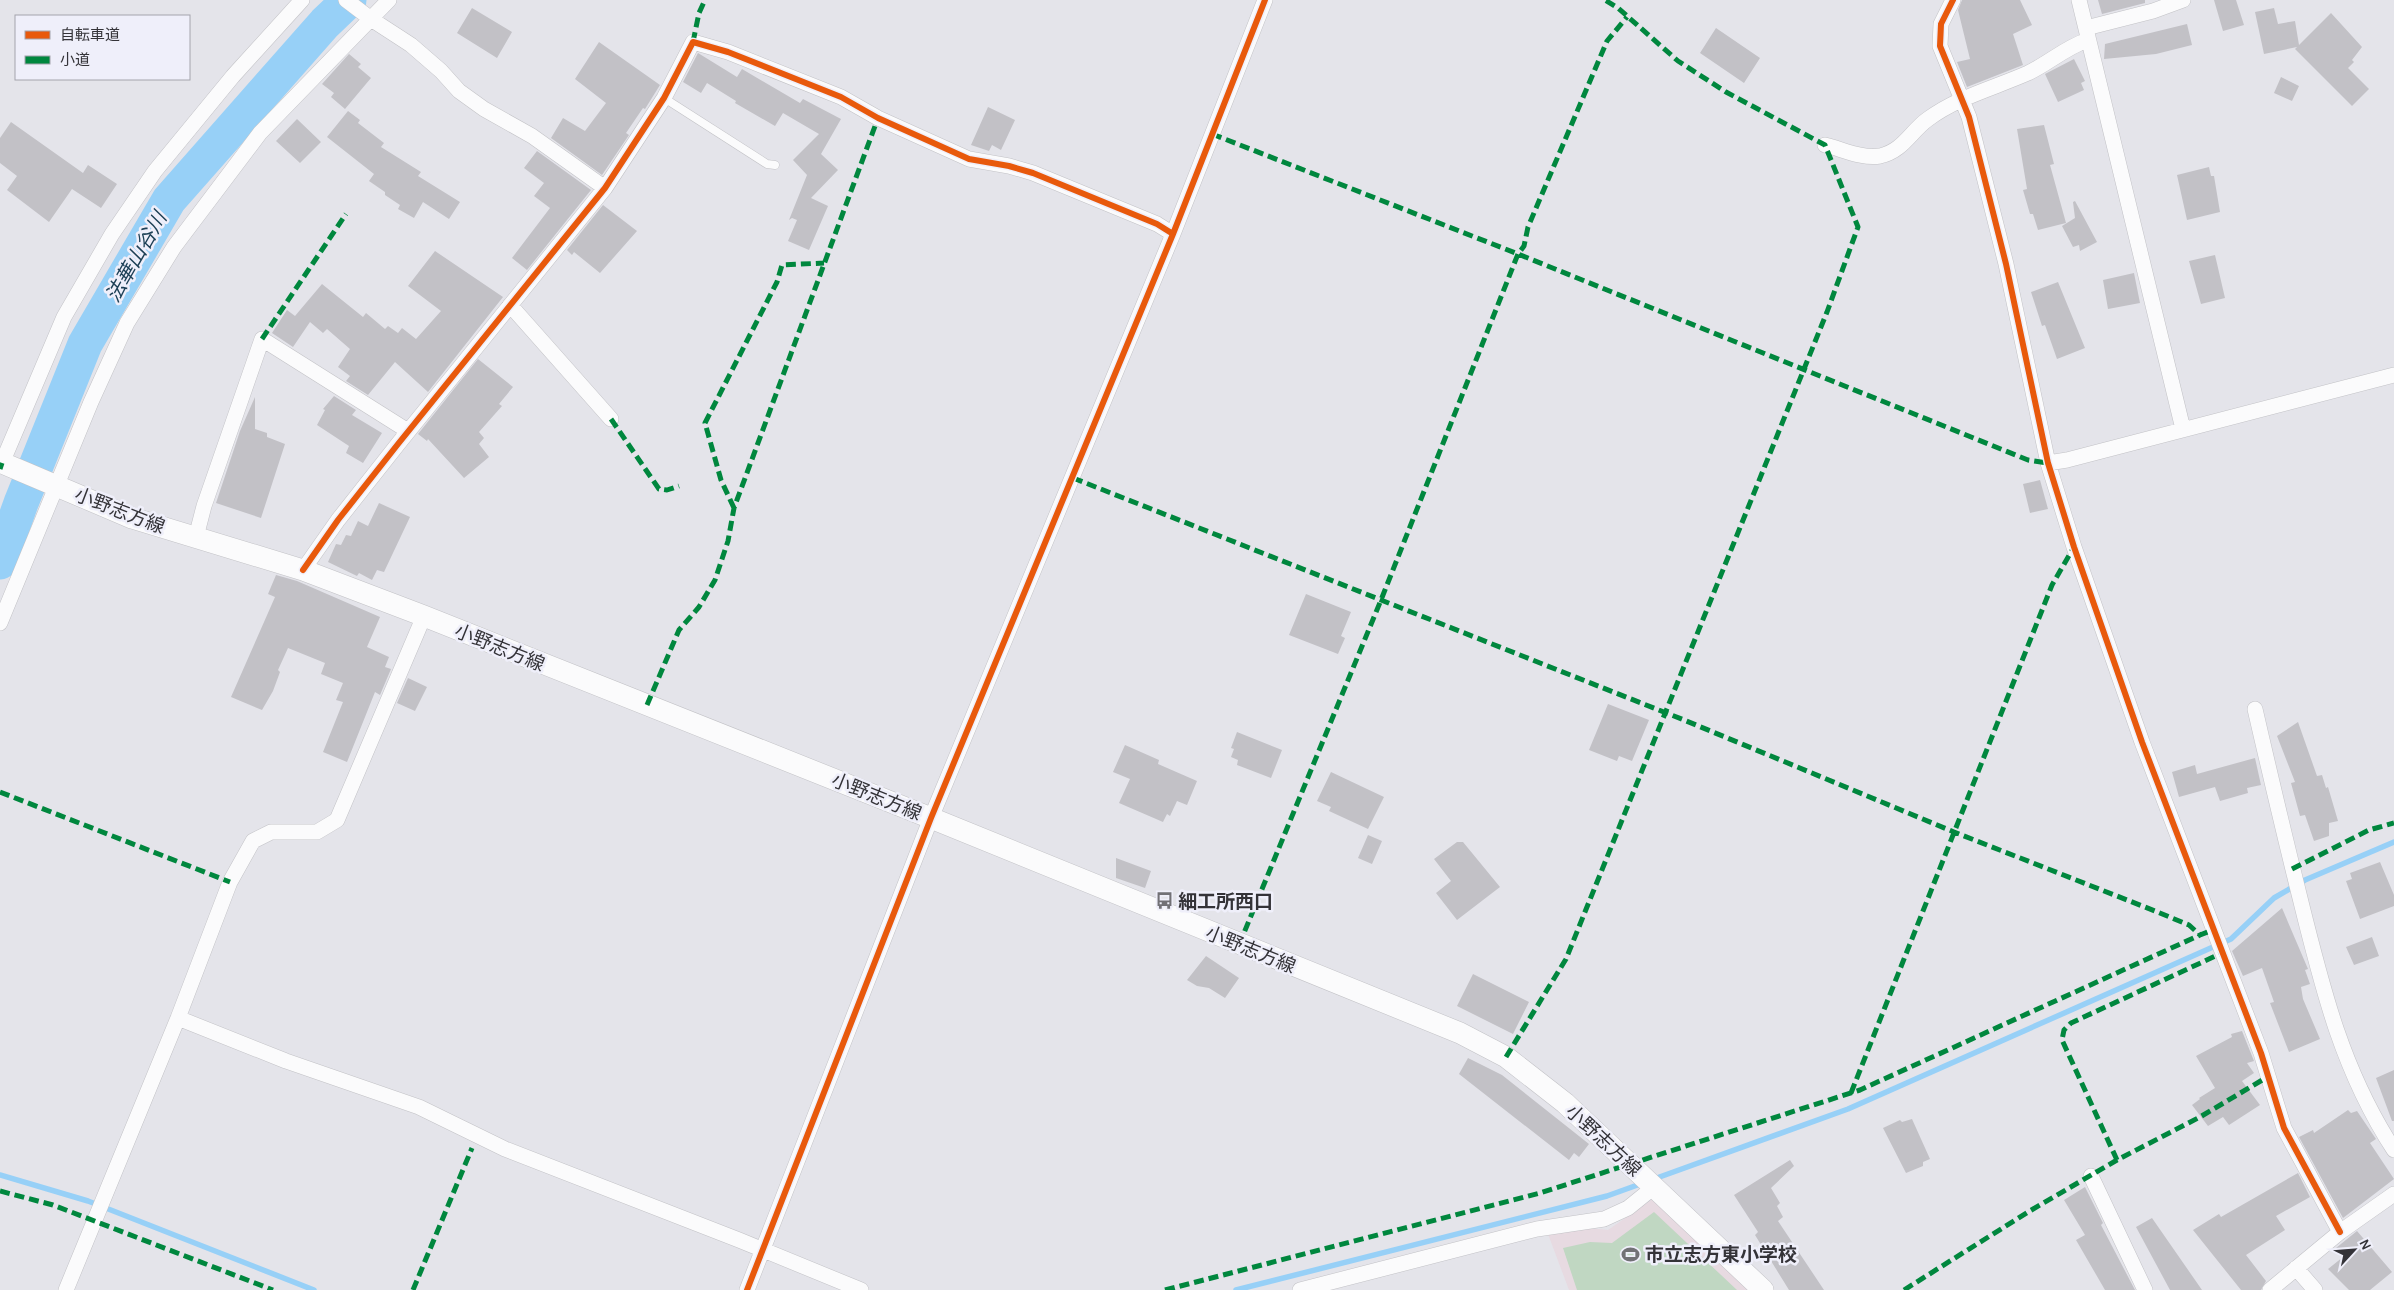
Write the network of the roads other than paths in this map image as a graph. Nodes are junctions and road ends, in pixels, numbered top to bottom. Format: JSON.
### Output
{"nodes":[{"id":1,"x":302,"y":0,"type":"edge"},
{"id":2,"x":346,"y":0,"type":"edge"},
{"id":3,"x":389,"y":0,"type":"edge"},
{"id":4,"x":1266,"y":0,"type":"edge"},
{"id":5,"x":1953,"y":0,"type":"edge"},
{"id":6,"x":2079,"y":0,"type":"edge"},
{"id":7,"x":2183,"y":0,"type":"edge"},
{"id":8,"x":371,"y":19,"type":"junction"},
{"id":9,"x":2087,"y":34,"type":"junction"},
{"id":10,"x":664,"y":98,"type":"junction"},
{"id":11,"x":1963,"y":99,"type":"junction"},
{"id":12,"x":1824,"y":145,"type":"dead end"},
{"id":13,"x":775,"y":165,"type":"dead end"},
{"id":14,"x":605,"y":188,"type":"junction"},
{"id":15,"x":1173,"y":234,"type":"junction"},
{"id":16,"x":510,"y":304,"type":"junction"},
{"id":17,"x":2394,"y":375,"type":"edge"},
{"id":18,"x":610,"y":419,"type":"dead end"},
{"id":19,"x":2183,"y":429,"type":"junction"},
{"id":20,"x":408,"y":431,"type":"junction"},
{"id":21,"x":1,"y":463,"type":"edge"},
{"id":22,"x":2048,"y":463,"type":"junction"},
{"id":23,"x":58,"y":485,"type":"junction"},
{"id":24,"x":196,"y":537,"type":"junction"},
{"id":25,"x":303,"y":570,"type":"junction"},
{"id":26,"x":424,"y":616,"type":"junction"},
{"id":27,"x":0,"y":623,"type":"edge"},
{"id":28,"x":2255,"y":709,"type":"dead end"},
{"id":29,"x":931,"y":818,"type":"junction"},
{"id":30,"x":178,"y":1018,"type":"junction"},
{"id":31,"x":2394,"y":1150,"type":"edge"},
{"id":32,"x":2091,"y":1176,"type":"dead end"},
{"id":33,"x":1654,"y":1187,"type":"junction"},
{"id":34,"x":2394,"y":1194,"type":"edge"},
{"id":35,"x":2340,"y":1232,"type":"junction"},
{"id":36,"x":762,"y":1250,"type":"junction"},
{"id":37,"x":2296,"y":1268,"type":"junction"},
{"id":38,"x":66,"y":1290,"type":"edge"},
{"id":39,"x":747,"y":1290,"type":"edge"},
{"id":40,"x":861,"y":1290,"type":"edge"},
{"id":41,"x":1300,"y":1290,"type":"edge"},
{"id":42,"x":1763,"y":1290,"type":"edge"},
{"id":43,"x":2145,"y":1290,"type":"edge"},
{"id":44,"x":2270,"y":1290,"type":"edge"},
{"id":45,"x":2315,"y":1290,"type":"edge"}],
"edges":[{"from":1,"to":21,"type":"street"},
{"from":2,"to":8,"type":"street"},
{"from":3,"to":8,"type":"street"},
{"from":4,"to":15,"type":"street"},
{"from":5,"to":11,"type":"street"},
{"from":6,"to":9,"type":"street"},
{"from":7,"to":9,"type":"street"},
{"from":8,"to":14,"type":"street"},
{"from":8,"to":23,"type":"street"},
{"from":9,"to":11,"type":"street"},
{"from":9,"to":19,"type":"street"},
{"from":10,"to":13,"type":"lane"},
{"from":10,"to":14,"type":"street"},
{"from":10,"to":15,"type":"street"},
{"from":11,"to":12,"type":"street"},
{"from":11,"to":22,"type":"street"},
{"from":14,"to":16,"type":"street"},
{"from":15,"to":29,"type":"street"},
{"from":16,"to":18,"type":"street"},
{"from":16,"to":20,"type":"street"},
{"from":17,"to":19,"type":"street"},
{"from":19,"to":22,"type":"street"},
{"from":20,"to":24,"type":"street"},
{"from":20,"to":25,"type":"street"},
{"from":21,"to":23,"type":"main road","name":"小野志方線"},
{"from":22,"to":35,"type":"street"},
{"from":23,"to":24,"type":"main road","name":"小野志方線"},
{"from":23,"to":27,"type":"street"},
{"from":24,"to":25,"type":"main road","name":"小野志方線"},
{"from":25,"to":26,"type":"main road","name":"小野志方線"},
{"from":26,"to":29,"type":"main road","name":"小野志方線"},
{"from":26,"to":30,"type":"street"},
{"from":28,"to":31,"type":"street"},
{"from":29,"to":33,"type":"main road","name":"小野志方線"},
{"from":29,"to":36,"type":"street"},
{"from":30,"to":36,"type":"street"},
{"from":30,"to":38,"type":"street"},
{"from":32,"to":43,"type":"street"},
{"from":33,"to":41,"type":"street"},
{"from":33,"to":42,"type":"main road","name":"小野志方線"},
{"from":34,"to":35,"type":"street"},
{"from":35,"to":37,"type":"street"},
{"from":36,"to":39,"type":"street"},
{"from":36,"to":40,"type":"street"},
{"from":37,"to":44,"type":"street"},
{"from":37,"to":45,"type":"street"}]}
